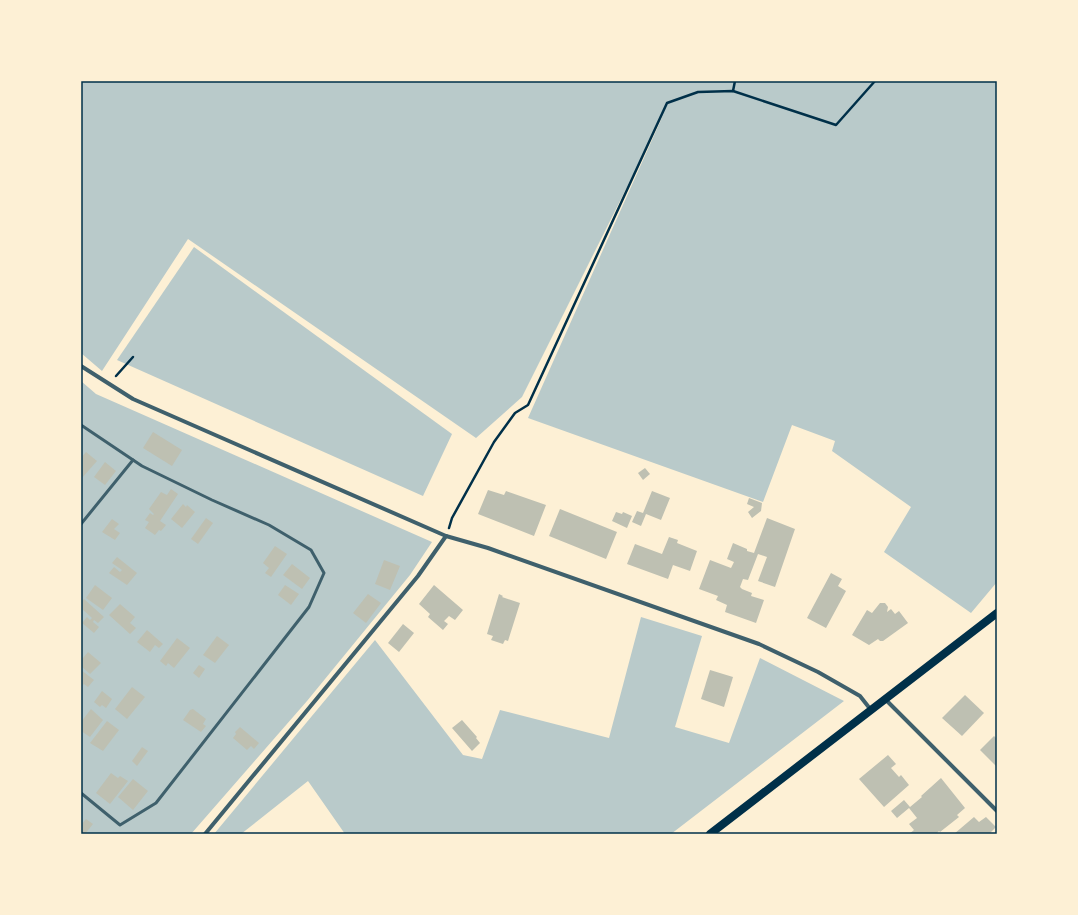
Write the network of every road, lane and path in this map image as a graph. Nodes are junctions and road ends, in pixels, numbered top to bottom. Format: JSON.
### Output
{"nodes":[{"id":1,"x":735,"y":81,"type":"edge"},
{"id":2,"x":875,"y":81,"type":"edge"},
{"id":3,"x":733,"y":91,"type":"junction"},
{"id":4,"x":133,"y":357,"type":"dead end"},
{"id":5,"x":81,"y":366,"type":"edge"},
{"id":6,"x":110,"y":384,"type":"junction"},
{"id":7,"x":81,"y":425,"type":"edge"},
{"id":8,"x":133,"y":460,"type":"junction"},
{"id":9,"x":81,"y":524,"type":"edge"},
{"id":10,"x":446,"y":536,"type":"junction"},
{"id":11,"x":997,"y":613,"type":"edge"},
{"id":12,"x":885,"y":699,"type":"junction"},
{"id":13,"x":871,"y":710,"type":"junction"},
{"id":14,"x":81,"y":793,"type":"edge"},
{"id":15,"x":997,"y":811,"type":"edge"},
{"id":16,"x":205,"y":834,"type":"edge"},
{"id":17,"x":710,"y":834,"type":"edge"}],
"edges":[{"from":1,"to":3,"type":"path"},
{"from":2,"to":3,"type":"path"},
{"from":3,"to":10,"type":"path"},
{"from":4,"to":6,"type":"path"},
{"from":5,"to":6,"type":"street"},
{"from":6,"to":10,"type":"street"},
{"from":7,"to":8,"type":"lane"},
{"from":8,"to":9,"type":"lane"},
{"from":8,"to":14,"type":"lane"},
{"from":10,"to":13,"type":"street"},
{"from":10,"to":16,"type":"street"},
{"from":11,"to":12,"type":"main road"},
{"from":12,"to":13,"type":"main road"},
{"from":12,"to":15,"type":"street"},
{"from":13,"to":17,"type":"main road"}]}
